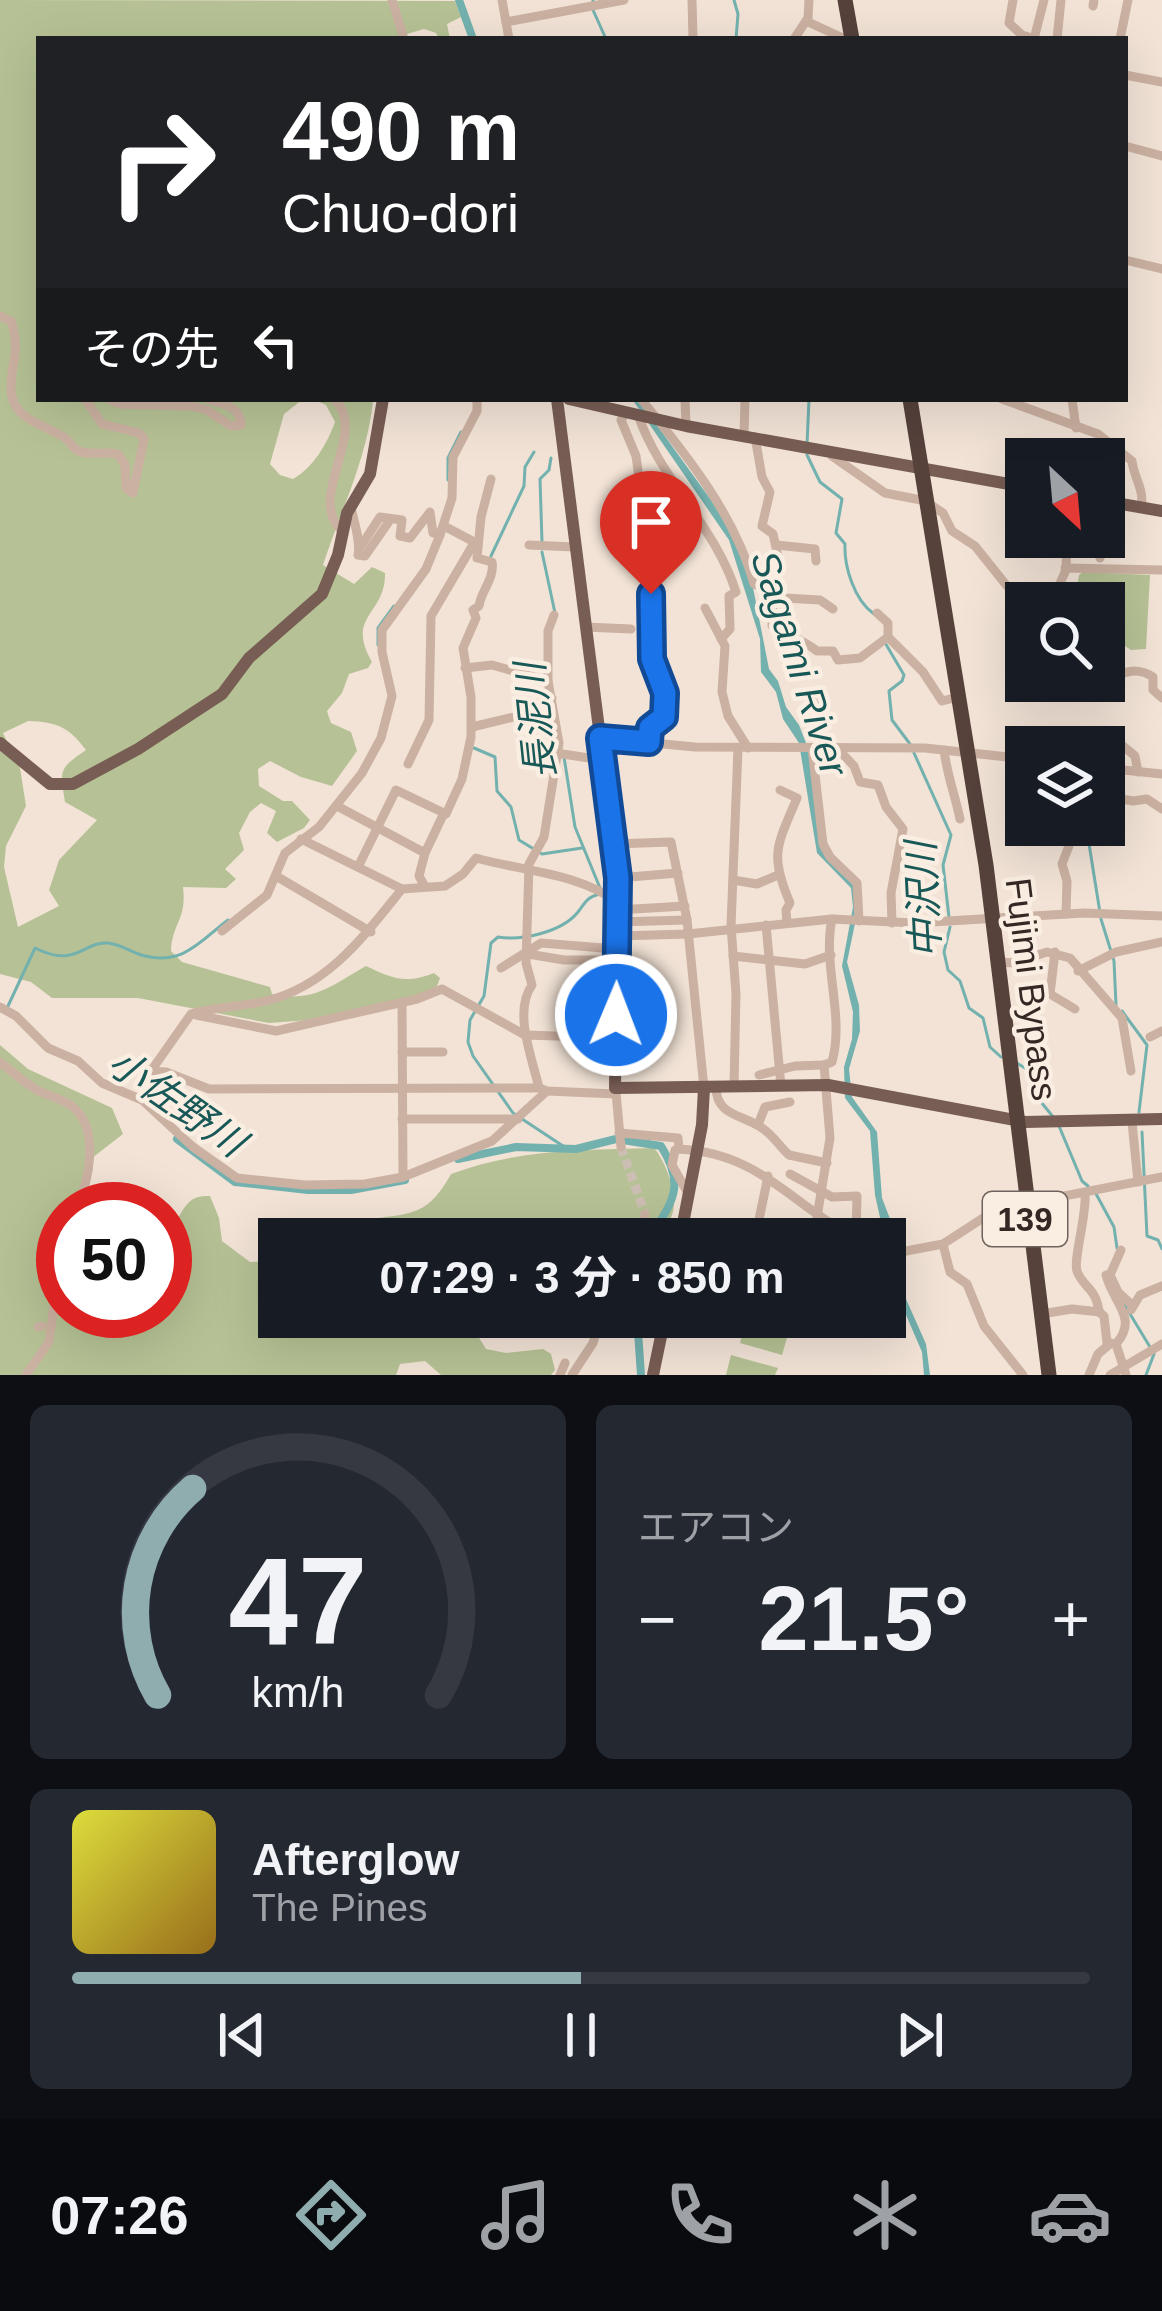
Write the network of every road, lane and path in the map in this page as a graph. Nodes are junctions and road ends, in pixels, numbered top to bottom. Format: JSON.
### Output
{"nodes":[{"id":1,"x":392,"y":0,"type":"edge"},
{"id":2,"x":502,"y":0,"type":"edge"},
{"id":3,"x":624,"y":0,"type":"edge"},
{"id":4,"x":692,"y":0,"type":"edge"},
{"id":5,"x":809,"y":0,"type":"edge"},
{"id":6,"x":842,"y":0,"type":"edge"},
{"id":7,"x":1013,"y":0,"type":"edge"},
{"id":8,"x":1044,"y":0,"type":"edge"},
{"id":9,"x":1061,"y":0,"type":"edge"},
{"id":10,"x":1128,"y":0,"type":"edge"},
{"id":11,"x":806,"y":21,"type":"junction"},
{"id":12,"x":506,"y":22,"type":"junction"},
{"id":13,"x":403,"y":36,"type":"edge"},
{"id":14,"x":505,"y":36,"type":"edge"},
{"id":15,"x":694,"y":36,"type":"edge"},
{"id":16,"x":796,"y":36,"type":"edge"},
{"id":17,"x":840,"y":36,"type":"edge"},
{"id":18,"x":847,"y":36,"type":"edge"},
{"id":19,"x":1026,"y":36,"type":"edge"},
{"id":20,"x":1030,"y":36,"type":"edge"},
{"id":21,"x":1057,"y":36,"type":"edge"},
{"id":22,"x":1121,"y":36,"type":"edge"},
{"id":23,"x":1128,"y":76,"type":"edge"},
{"id":24,"x":1162,"y":82,"type":"edge"},
{"id":25,"x":1128,"y":147,"type":"edge"},
{"id":26,"x":1162,"y":156,"type":"edge"},
{"id":27,"x":1128,"y":261,"type":"edge"},
{"id":28,"x":1162,"y":269,"type":"edge"},
{"id":29,"x":0,"y":316,"type":"edge"},
{"id":30,"x":87,"y":402,"type":"edge"},
{"id":31,"x":115,"y":402,"type":"edge"},
{"id":32,"x":215,"y":402,"type":"edge"},
{"id":33,"x":337,"y":402,"type":"edge"},
{"id":34,"x":382,"y":402,"type":"edge"},
{"id":35,"x":477,"y":402,"type":"edge"},
{"id":36,"x":556,"y":402,"type":"edge"},
{"id":37,"x":582,"y":402,"type":"edge"},
{"id":38,"x":641,"y":402,"type":"edge"},
{"id":39,"x":686,"y":402,"type":"edge"},
{"id":40,"x":745,"y":402,"type":"edge"},
{"id":41,"x":908,"y":402,"type":"edge"},
{"id":42,"x":1011,"y":402,"type":"edge"},
{"id":43,"x":1072,"y":402,"type":"edge"},
{"id":44,"x":643,"y":416,"type":"junction"},
{"id":45,"x":686,"y":426,"type":"junction"},
{"id":46,"x":1076,"y":428,"type":"junction"},
{"id":47,"x":750,"y":436,"type":"junction"},
{"id":48,"x":819,"y":448,"type":"junction"},
{"id":49,"x":919,"y":466,"type":"junction"},
{"id":50,"x":491,"y":479,"type":"dead end"},
{"id":51,"x":1005,"y":480,"type":"edge"},
{"id":52,"x":924,"y":501,"type":"junction"},
{"id":53,"x":1125,"y":501,"type":"edge"},
{"id":54,"x":1142,"y":504,"type":"junction"},
{"id":55,"x":351,"y":507,"type":"junction"},
{"id":56,"x":1162,"y":507,"type":"edge"},
{"id":57,"x":442,"y":530,"type":"junction"},
{"id":58,"x":342,"y":531,"type":"junction"},
{"id":59,"x":476,"y":543,"type":"junction"},
{"id":60,"x":529,"y":545,"type":"dead end"},
{"id":61,"x":776,"y":545,"type":"junction"},
{"id":62,"x":574,"y":547,"type":"junction"},
{"id":63,"x":1066,"y":558,"type":"edge"},
{"id":64,"x":816,"y":561,"type":"dead end"},
{"id":65,"x":780,"y":566,"type":"dead end"},
{"id":66,"x":1066,"y":568,"type":"junction"},
{"id":67,"x":1162,"y":569,"type":"edge"},
{"id":68,"x":1060,"y":582,"type":"edge"},
{"id":69,"x":1005,"y":583,"type":"edge"},
{"id":70,"x":773,"y":591,"type":"junction"},
{"id":71,"x":705,"y":608,"type":"dead end"},
{"id":72,"x":833,"y":609,"type":"dead end"},
{"id":73,"x":877,"y":614,"type":"dead end"},
{"id":74,"x":554,"y":615,"type":"dead end"},
{"id":75,"x":585,"y":627,"type":"junction"},
{"id":76,"x":632,"y":629,"type":"dead end"},
{"id":77,"x":888,"y":638,"type":"junction"},
{"id":78,"x":721,"y":639,"type":"junction"},
{"id":79,"x":465,"y":668,"type":"junction"},
{"id":80,"x":1125,"y":672,"type":"edge"},
{"id":81,"x":548,"y":681,"type":"junction"},
{"id":82,"x":813,"y":694,"type":"dead end"},
{"id":83,"x":552,"y":698,"type":"junction"},
{"id":84,"x":954,"y":698,"type":"junction"},
{"id":85,"x":1162,"y":698,"type":"edge"},
{"id":86,"x":472,"y":727,"type":"junction"},
{"id":87,"x":600,"y":738,"type":"junction"},
{"id":88,"x":649,"y":742,"type":"junction"},
{"id":89,"x":0,"y":743,"type":"edge"},
{"id":90,"x":1125,"y":747,"type":"edge"},
{"id":91,"x":743,"y":748,"type":"junction"},
{"id":92,"x":811,"y":748,"type":"junction"},
{"id":93,"x":831,"y":748,"type":"junction"},
{"id":94,"x":944,"y":750,"type":"junction"},
{"id":95,"x":966,"y":752,"type":"junction"},
{"id":96,"x":556,"y":753,"type":"junction"},
{"id":97,"x":1005,"y":757,"type":"edge"},
{"id":98,"x":602,"y":760,"type":"junction"},
{"id":99,"x":408,"y":764,"type":"dead end"},
{"id":100,"x":1125,"y":770,"type":"edge"},
{"id":101,"x":1138,"y":772,"type":"junction"},
{"id":102,"x":1162,"y":774,"type":"edge"},
{"id":103,"x":780,"y":790,"type":"dead end"},
{"id":104,"x":1125,"y":800,"type":"edge"},
{"id":105,"x":337,"y":806,"type":"junction"},
{"id":106,"x":1162,"y":809,"type":"edge"},
{"id":107,"x":444,"y":813,"type":"junction"},
{"id":108,"x":959,"y":819,"type":"dead end"},
{"id":109,"x":377,"y":829,"type":"junction"},
{"id":110,"x":301,"y":839,"type":"junction"},
{"id":111,"x":613,"y":844,"type":"junction"},
{"id":112,"x":1068,"y":846,"type":"edge"},
{"id":113,"x":425,"y":853,"type":"junction"},
{"id":114,"x":358,"y":867,"type":"junction"},
{"id":115,"x":528,"y":872,"type":"junction"},
{"id":116,"x":678,"y":873,"type":"junction"},
{"id":117,"x":778,"y":875,"type":"junction"},
{"id":118,"x":276,"y":876,"type":"junction"},
{"id":119,"x":618,"y":878,"type":"junction"},
{"id":120,"x":733,"y":880,"type":"junction"},
{"id":121,"x":424,"y":885,"type":"junction"},
{"id":122,"x":402,"y":889,"type":"junction"},
{"id":123,"x":685,"y":906,"type":"junction"},
{"id":124,"x":1066,"y":914,"type":"junction"},
{"id":125,"x":1162,"y":916,"type":"edge"},
{"id":126,"x":992,"y":918,"type":"junction"},
{"id":127,"x":832,"y":919,"type":"junction"},
{"id":128,"x":687,"y":920,"type":"junction"},
{"id":129,"x":854,"y":920,"type":"junction"},
{"id":130,"x":787,"y":922,"type":"junction"},
{"id":131,"x":892,"y":923,"type":"junction"},
{"id":132,"x":766,"y":925,"type":"junction"},
{"id":133,"x":731,"y":926,"type":"junction"},
{"id":134,"x":617,"y":930,"type":"junction"},
{"id":135,"x":222,"y":931,"type":"dead end"},
{"id":136,"x":370,"y":932,"type":"junction"},
{"id":137,"x":688,"y":934,"type":"junction"},
{"id":138,"x":1162,"y":942,"type":"edge"},
{"id":139,"x":1055,"y":952,"type":"junction"},
{"id":140,"x":528,"y":954,"type":"junction"},
{"id":141,"x":831,"y":955,"type":"junction"},
{"id":142,"x":733,"y":956,"type":"junction"},
{"id":143,"x":771,"y":960,"type":"junction"},
{"id":144,"x":1000,"y":962,"type":"junction"},
{"id":145,"x":501,"y":968,"type":"dead end"},
{"id":146,"x":1078,"y":971,"type":"junction"},
{"id":147,"x":402,"y":1003,"type":"junction"},
{"id":148,"x":0,"y":1007,"type":"edge"},
{"id":149,"x":1075,"y":1009,"type":"dead end"},
{"id":150,"x":191,"y":1014,"type":"junction"},
{"id":151,"x":1162,"y":1031,"type":"edge"},
{"id":152,"x":525,"y":1035,"type":"junction"},
{"id":153,"x":1150,"y":1037,"type":"dead end"},
{"id":154,"x":616,"y":1038,"type":"junction"},
{"id":155,"x":402,"y":1052,"type":"junction"},
{"id":156,"x":443,"y":1052,"type":"dead end"},
{"id":157,"x":1009,"y":1060,"type":"junction"},
{"id":158,"x":0,"y":1062,"type":"edge"},
{"id":159,"x":824,"y":1065,"type":"junction"},
{"id":160,"x":782,"y":1070,"type":"junction"},
{"id":161,"x":1131,"y":1071,"type":"dead end"},
{"id":162,"x":758,"y":1075,"type":"dead end"},
{"id":163,"x":827,"y":1085,"type":"junction"},
{"id":164,"x":734,"y":1086,"type":"junction"},
{"id":165,"x":776,"y":1086,"type":"junction"},
{"id":166,"x":402,"y":1087,"type":"junction"},
{"id":167,"x":710,"y":1088,"type":"junction"},
{"id":168,"x":543,"y":1089,"type":"junction"},
{"id":169,"x":616,"y":1091,"type":"junction"},
{"id":170,"x":790,"y":1102,"type":"dead end"},
{"id":171,"x":773,"y":1105,"type":"junction"},
{"id":172,"x":402,"y":1119,"type":"junction"},
{"id":173,"x":518,"y":1119,"type":"junction"},
{"id":174,"x":1162,"y":1119,"type":"edge"},
{"id":175,"x":1016,"y":1120,"type":"junction"},
{"id":176,"x":1132,"y":1122,"type":"junction"},
{"id":177,"x":758,"y":1125,"type":"junction"},
{"id":178,"x":679,"y":1149,"type":"junction"},
{"id":179,"x":698,"y":1150,"type":"junction"},
{"id":180,"x":827,"y":1163,"type":"junction"},
{"id":181,"x":790,"y":1174,"type":"dead end"},
{"id":182,"x":768,"y":1176,"type":"junction"},
{"id":183,"x":403,"y":1177,"type":"junction"},
{"id":184,"x":1162,"y":1178,"type":"edge"},
{"id":185,"x":1138,"y":1181,"type":"junction"},
{"id":186,"x":87,"y":1182,"type":"edge"},
{"id":187,"x":821,"y":1190,"type":"junction"},
{"id":188,"x":1092,"y":1192,"type":"junction"},
{"id":189,"x":689,"y":1195,"type":"junction"},
{"id":190,"x":1026,"y":1206,"type":"junction"},
{"id":191,"x":645,"y":1214,"type":"tunnel mouth"},
{"id":192,"x":818,"y":1217,"type":"joint"},
{"id":193,"x":645,"y":1218,"type":"edge"},
{"id":194,"x":684,"y":1218,"type":"edge"},
{"id":195,"x":759,"y":1218,"type":"edge"},
{"id":196,"x":856,"y":1218,"type":"edge"},
{"id":197,"x":944,"y":1244,"type":"junction"},
{"id":198,"x":1121,"y":1250,"type":"dead end"},
{"id":199,"x":906,"y":1252,"type":"edge"},
{"id":200,"x":1106,"y":1275,"type":"dead end"},
{"id":201,"x":1162,"y":1286,"type":"edge"},
{"id":202,"x":1130,"y":1311,"type":"junction"},
{"id":203,"x":1100,"y":1312,"type":"junction"},
{"id":204,"x":1041,"y":1314,"type":"junction"},
{"id":205,"x":50,"y":1338,"type":"edge"},
{"id":206,"x":594,"y":1338,"type":"edge"},
{"id":207,"x":660,"y":1338,"type":"edge"},
{"id":208,"x":1112,"y":1343,"type":"junction"},
{"id":209,"x":1156,"y":1348,"type":"edge"},
{"id":210,"x":1125,"y":1371,"type":"edge"},
{"id":211,"x":26,"y":1375,"type":"edge"},
{"id":212,"x":572,"y":1375,"type":"edge"},
{"id":213,"x":652,"y":1375,"type":"edge"},
{"id":214,"x":1023,"y":1375,"type":"edge"},
{"id":215,"x":1046,"y":1375,"type":"edge"},
{"id":216,"x":1089,"y":1375,"type":"edge"},
{"id":217,"x":1110,"y":1375,"type":"edge"}],
"edges":[{"from":1,"to":13,"type":"street"},
{"from":2,"to":12,"type":"street"},
{"from":3,"to":12,"type":"street"},
{"from":4,"to":15,"type":"street"},
{"from":5,"to":11,"type":"street"},
{"from":6,"to":18,"type":"highway"},
{"from":7,"to":19,"type":"street"},
{"from":8,"to":20,"type":"street"},
{"from":9,"to":21,"type":"street"},
{"from":10,"to":22,"type":"street"},
{"from":11,"to":16,"type":"street"},
{"from":11,"to":17,"type":"street"},
{"from":12,"to":14,"type":"street"},
{"from":23,"to":24,"type":"street"},
{"from":25,"to":26,"type":"street"},
{"from":27,"to":28,"type":"street"},
{"from":29,"to":30,"type":"street"},
{"from":31,"to":32,"type":"street"},
{"from":33,"to":58,"type":"street"},
{"from":34,"to":55,"type":"main road"},
{"from":35,"to":57,"type":"street"},
{"from":36,"to":62,"type":"main road"},
{"from":37,"to":44,"type":"main road"},
{"from":38,"to":44,"type":"street"},
{"from":39,"to":45,"type":"street"},
{"from":40,"to":47,"type":"street"},
{"from":41,"to":49,"type":"highway","name":"Fujimi Bypass","number":"139"},
{"from":42,"to":46,"type":"street"},
{"from":43,"to":46,"type":"street"},
{"from":44,"to":45,"type":"main road"},
{"from":44,"to":70,"type":"street"},
{"from":44,"to":78,"type":"street"},
{"from":44,"to":88,"type":"street"},
{"from":45,"to":47,"type":"main road"},
{"from":46,"to":54,"type":"street"},
{"from":47,"to":48,"type":"main road"},
{"from":47,"to":61,"type":"street"},
{"from":48,"to":49,"type":"main road"},
{"from":48,"to":52,"type":"street"},
{"from":49,"to":51,"type":"main road"},
{"from":49,"to":52,"type":"highway","name":"Fujimi Bypass","number":"139"},
{"from":50,"to":59,"type":"street"},
{"from":52,"to":69,"type":"street"},
{"from":52,"to":84,"type":"highway","name":"Fujimi Bypass","number":"139"},
{"from":52,"to":95,"type":"highway","name":"Fujimi Bypass","number":"139"},
{"from":53,"to":54,"type":"main road"},
{"from":54,"to":56,"type":"main road"},
{"from":55,"to":57,"type":"street"},
{"from":55,"to":58,"type":"main road"},
{"from":57,"to":59,"type":"street"},
{"from":57,"to":105,"type":"street"},
{"from":58,"to":89,"type":"main road"},
{"from":59,"to":79,"type":"street"},
{"from":59,"to":99,"type":"street"},
{"from":60,"to":62,"type":"street"},
{"from":61,"to":64,"type":"street"},
{"from":61,"to":65,"type":"street"},
{"from":62,"to":75,"type":"main road"},
{"from":63,"to":66,"type":"street"},
{"from":66,"to":67,"type":"street"},
{"from":66,"to":68,"type":"street"},
{"from":70,"to":72,"type":"street"},
{"from":70,"to":77,"type":"street"},
{"from":71,"to":78,"type":"street"},
{"from":73,"to":77,"type":"street"},
{"from":74,"to":81,"type":"street"},
{"from":75,"to":76,"type":"street"},
{"from":75,"to":87,"type":"main road"},
{"from":77,"to":84,"type":"street"},
{"from":78,"to":91,"type":"street"},
{"from":79,"to":81,"type":"street"},
{"from":79,"to":86,"type":"street"},
{"from":80,"to":85,"type":"street"},
{"from":81,"to":83,"type":"street"},
{"from":82,"to":93,"type":"street"},
{"from":83,"to":86,"type":"street"},
{"from":83,"to":96,"type":"street"},
{"from":84,"to":95,"type":"highway","name":"Fujimi Bypass","number":"139"},
{"from":86,"to":107,"type":"street"},
{"from":87,"to":88,"type":"street"},
{"from":87,"to":98,"type":"main road"},
{"from":88,"to":91,"type":"street"},
{"from":90,"to":101,"type":"street"},
{"from":91,"to":92,"type":"street"},
{"from":91,"to":120,"type":"street"},
{"from":92,"to":93,"type":"street"},
{"from":92,"to":129,"type":"street"},
{"from":93,"to":94,"type":"street"},
{"from":93,"to":131,"type":"street"},
{"from":94,"to":95,"type":"street"},
{"from":94,"to":108,"type":"street"},
{"from":95,"to":97,"type":"street"},
{"from":95,"to":126,"type":"highway","name":"Fujimi Bypass","number":"139"},
{"from":96,"to":98,"type":"street"},
{"from":96,"to":115,"type":"street"},
{"from":98,"to":111,"type":"main road"},
{"from":100,"to":101,"type":"street"},
{"from":101,"to":102,"type":"street"},
{"from":103,"to":117,"type":"street"},
{"from":104,"to":106,"type":"street"},
{"from":105,"to":109,"type":"street"},
{"from":105,"to":110,"type":"street"},
{"from":107,"to":109,"type":"street"},
{"from":107,"to":113,"type":"street"},
{"from":109,"to":113,"type":"street"},
{"from":109,"to":114,"type":"street"},
{"from":110,"to":114,"type":"street"},
{"from":110,"to":118,"type":"street"},
{"from":111,"to":116,"type":"street"},
{"from":111,"to":119,"type":"main road"},
{"from":112,"to":124,"type":"street"},
{"from":113,"to":121,"type":"street"},
{"from":114,"to":122,"type":"street"},
{"from":115,"to":121,"type":"street"},
{"from":115,"to":134,"type":"street"},
{"from":115,"to":140,"type":"street"},
{"from":116,"to":119,"type":"street"},
{"from":116,"to":123,"type":"street"},
{"from":117,"to":120,"type":"street"},
{"from":117,"to":130,"type":"street"},
{"from":118,"to":135,"type":"street"},
{"from":118,"to":136,"type":"street"},
{"from":119,"to":134,"type":"main road"},
{"from":120,"to":133,"type":"street"},
{"from":121,"to":122,"type":"street"},
{"from":122,"to":136,"type":"street"},
{"from":123,"to":128,"type":"street"},
{"from":123,"to":134,"type":"street"},
{"from":124,"to":125,"type":"street"},
{"from":124,"to":126,"type":"street"},
{"from":126,"to":131,"type":"street"},
{"from":126,"to":144,"type":"highway","name":"Fujimi Bypass","number":"139"},
{"from":126,"to":157,"type":"highway","name":"Fujimi Bypass","number":"139"},
{"from":127,"to":129,"type":"street"},
{"from":127,"to":130,"type":"street"},
{"from":127,"to":141,"type":"street"},
{"from":128,"to":134,"type":"street"},
{"from":128,"to":137,"type":"street"},
{"from":129,"to":131,"type":"street"},
{"from":130,"to":132,"type":"street"},
{"from":132,"to":133,"type":"street"},
{"from":132,"to":143,"type":"street"},
{"from":133,"to":137,"type":"street"},
{"from":133,"to":142,"type":"street"},
{"from":134,"to":137,"type":"street"},
{"from":134,"to":140,"type":"street"},
{"from":134,"to":154,"type":"main road"},
{"from":136,"to":150,"type":"street"},
{"from":137,"to":167,"type":"street"},
{"from":138,"to":146,"type":"street"},
{"from":139,"to":144,"type":"street"},
{"from":139,"to":146,"type":"street"},
{"from":139,"to":149,"type":"street"},
{"from":140,"to":145,"type":"street"},
{"from":140,"to":152,"type":"street"},
{"from":141,"to":143,"type":"street"},
{"from":141,"to":159,"type":"street"},
{"from":142,"to":143,"type":"street"},
{"from":142,"to":164,"type":"street"},
{"from":143,"to":160,"type":"street"},
{"from":144,"to":157,"type":"highway","name":"Fujimi Bypass","number":"139"},
{"from":146,"to":161,"type":"street"},
{"from":147,"to":150,"type":"street"},
{"from":147,"to":152,"type":"street"},
{"from":147,"to":155,"type":"street"},
{"from":148,"to":183,"type":"street"},
{"from":150,"to":166,"type":"street"},
{"from":151,"to":153,"type":"street"},
{"from":152,"to":154,"type":"street"},
{"from":152,"to":168,"type":"street"},
{"from":154,"to":169,"type":"main road"},
{"from":155,"to":156,"type":"street"},
{"from":155,"to":166,"type":"street"},
{"from":157,"to":175,"type":"highway","name":"Fujimi Bypass","number":"139"},
{"from":158,"to":186,"type":"street"},
{"from":159,"to":160,"type":"street"},
{"from":159,"to":163,"type":"street"},
{"from":160,"to":162,"type":"street"},
{"from":160,"to":165,"type":"street"},
{"from":163,"to":165,"type":"main road"},
{"from":163,"to":175,"type":"main road"},
{"from":163,"to":180,"type":"street"},
{"from":164,"to":165,"type":"main road"},
{"from":164,"to":167,"type":"main road"},
{"from":165,"to":171,"type":"street"},
{"from":166,"to":168,"type":"street"},
{"from":166,"to":172,"type":"street"},
{"from":167,"to":169,"type":"main road"},
{"from":167,"to":177,"type":"street"},
{"from":167,"to":179,"type":"main road"},
{"from":168,"to":169,"type":"street"},
{"from":168,"to":173,"type":"street"},
{"from":169,"to":178,"type":"street"},
{"from":170,"to":171,"type":"street"},
{"from":171,"to":177,"type":"street"},
{"from":172,"to":173,"type":"street"},
{"from":172,"to":183,"type":"street"},
{"from":173,"to":183,"type":"street"},
{"from":174,"to":176,"type":"main road"},
{"from":175,"to":176,"type":"main road"},
{"from":175,"to":190,"type":"highway","name":"Fujimi Bypass","number":"139"},
{"from":176,"to":185,"type":"street"},
{"from":177,"to":180,"type":"street"},
{"from":178,"to":179,"type":"street"},
{"from":178,"to":189,"type":"street"},
{"from":179,"to":182,"type":"street"},
{"from":179,"to":189,"type":"main road"},
{"from":180,"to":187,"type":"street"},
{"from":181,"to":187,"type":"street"},
{"from":182,"to":192,"type":"street"},
{"from":182,"to":195,"type":"street"},
{"from":184,"to":185,"type":"street"},
{"from":185,"to":188,"type":"street"},
{"from":187,"to":192,"type":"street"},
{"from":187,"to":196,"type":"street"},
{"from":188,"to":190,"type":"street"},
{"from":188,"to":203,"type":"street"},
{"from":189,"to":194,"type":"main road"},
{"from":190,"to":197,"type":"street"},
{"from":190,"to":204,"type":"highway","name":"Fujimi Bypass","number":"139"},
{"from":190,"to":215,"type":"highway","name":"Fujimi Bypass","number":"139"},
{"from":191,"to":193,"type":"street"},
{"from":197,"to":199,"type":"street"},
{"from":197,"to":214,"type":"street"},
{"from":198,"to":202,"type":"street"},
{"from":200,"to":202,"type":"street"},
{"from":201,"to":202,"type":"street"},
{"from":202,"to":208,"type":"street"},
{"from":203,"to":204,"type":"street"},
{"from":203,"to":208,"type":"street"},
{"from":204,"to":215,"type":"highway","name":"Fujimi Bypass","number":"139"},
{"from":205,"to":211,"type":"street"},
{"from":206,"to":212,"type":"street"},
{"from":207,"to":213,"type":"main road"},
{"from":208,"to":210,"type":"street"},
{"from":208,"to":216,"type":"street"},
{"from":209,"to":210,"type":"street"},
{"from":210,"to":217,"type":"street"}]}
